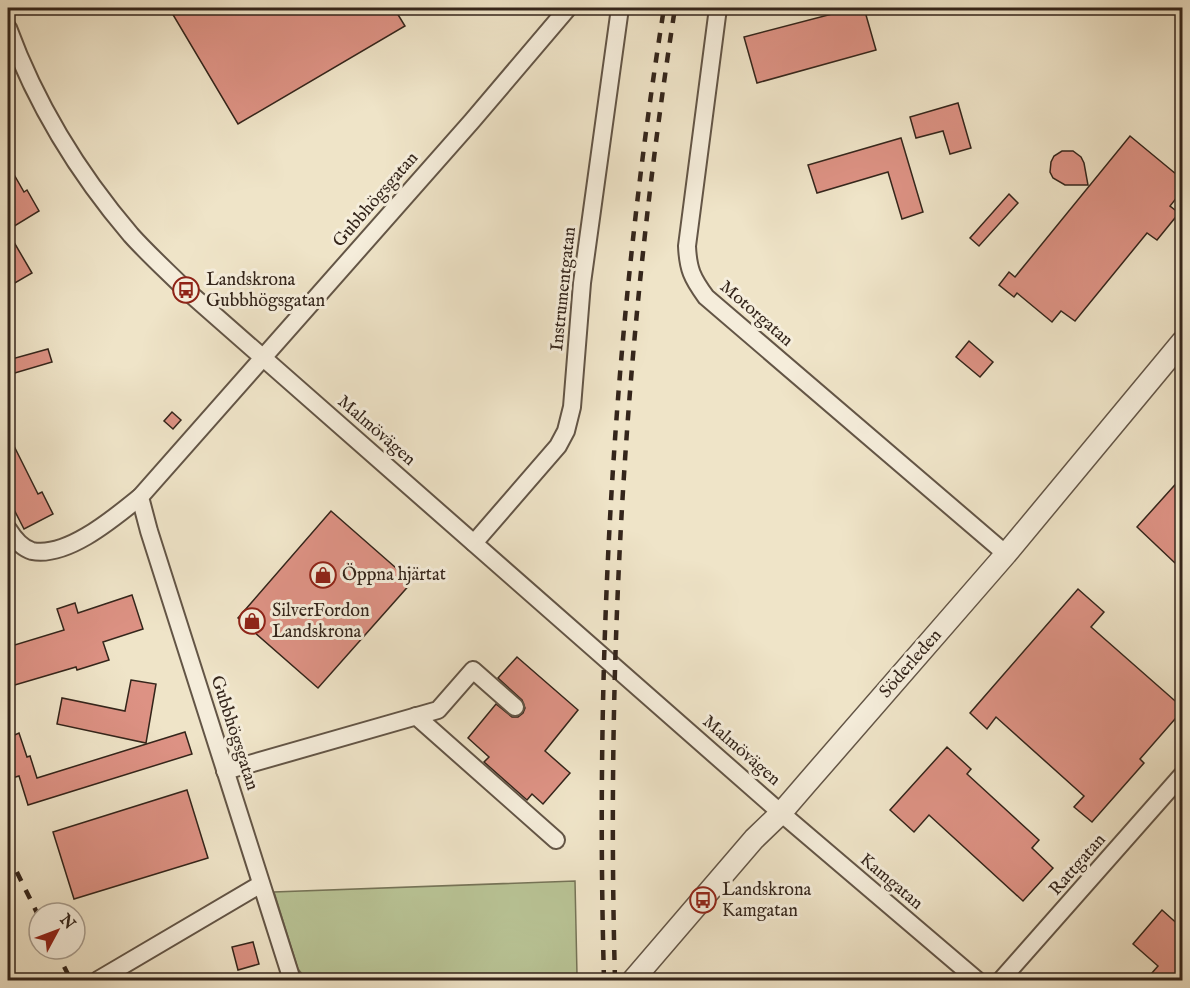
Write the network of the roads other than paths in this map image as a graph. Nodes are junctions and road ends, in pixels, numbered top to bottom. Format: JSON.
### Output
{"nodes":[{"id":1,"x":568,"y":8,"type":"edge"},
{"id":2,"x":620,"y":8,"type":"edge"},
{"id":3,"x":717,"y":8,"type":"edge"},
{"id":4,"x":8,"y":28,"type":"edge"},
{"id":5,"x":1182,"y":342,"type":"edge"},
{"id":6,"x":263,"y":359,"type":"junction"},
{"id":7,"x":140,"y":497,"type":"junction"},
{"id":8,"x":8,"y":529,"type":"edge"},
{"id":9,"x":474,"y":543,"type":"junction"},
{"id":10,"x":1006,"y":554,"type":"junction"},
{"id":11,"x":515,"y":707,"type":"dead end"},
{"id":12,"x":416,"y":716,"type":"junction"},
{"id":13,"x":225,"y":771,"type":"junction"},
{"id":14,"x":1182,"y":775,"type":"edge"},
{"id":15,"x":781,"y":813,"type":"junction"},
{"id":16,"x":556,"y":840,"type":"dead end"},
{"id":17,"x":261,"y":884,"type":"junction"},
{"id":18,"x":98,"y":981,"type":"edge"},
{"id":19,"x":292,"y":981,"type":"edge"},
{"id":20,"x":633,"y":981,"type":"edge"},
{"id":21,"x":977,"y":981,"type":"edge"},
{"id":22,"x":1001,"y":981,"type":"edge"}],
"edges":[{"from":1,"to":6,"type":"street","name":"Gubbhögsgatan"},
{"from":2,"to":9,"type":"street","name":"Instrumentgatan"},
{"from":3,"to":10,"type":"street","name":"Motorgatan"},
{"from":4,"to":6,"type":"street","name":"Malmövägen"},
{"from":5,"to":10,"type":"street","name":"Söderleden"},
{"from":6,"to":7,"type":"street","name":"Gubbhögsgatan"},
{"from":6,"to":9,"type":"street","name":"Malmövägen"},
{"from":7,"to":8,"type":"street","name":"Gubbhögsgatan"},
{"from":7,"to":13,"type":"street","name":"Gubbhögsgatan"},
{"from":9,"to":15,"type":"street","name":"Malmövägen"},
{"from":10,"to":15,"type":"street","name":"Söderleden"},
{"from":11,"to":12,"type":"street"},
{"from":12,"to":13,"type":"street"},
{"from":12,"to":16,"type":"street"},
{"from":13,"to":17,"type":"street","name":"Gubbhögsgatan"},
{"from":14,"to":22,"type":"street","name":"Rattgatan"},
{"from":15,"to":20,"type":"street","name":"Söderleden"},
{"from":15,"to":21,"type":"street","name":"Kamgatan"},
{"from":17,"to":18,"type":"street"},
{"from":17,"to":19,"type":"street","name":"Gubbhögsgatan"}]}
